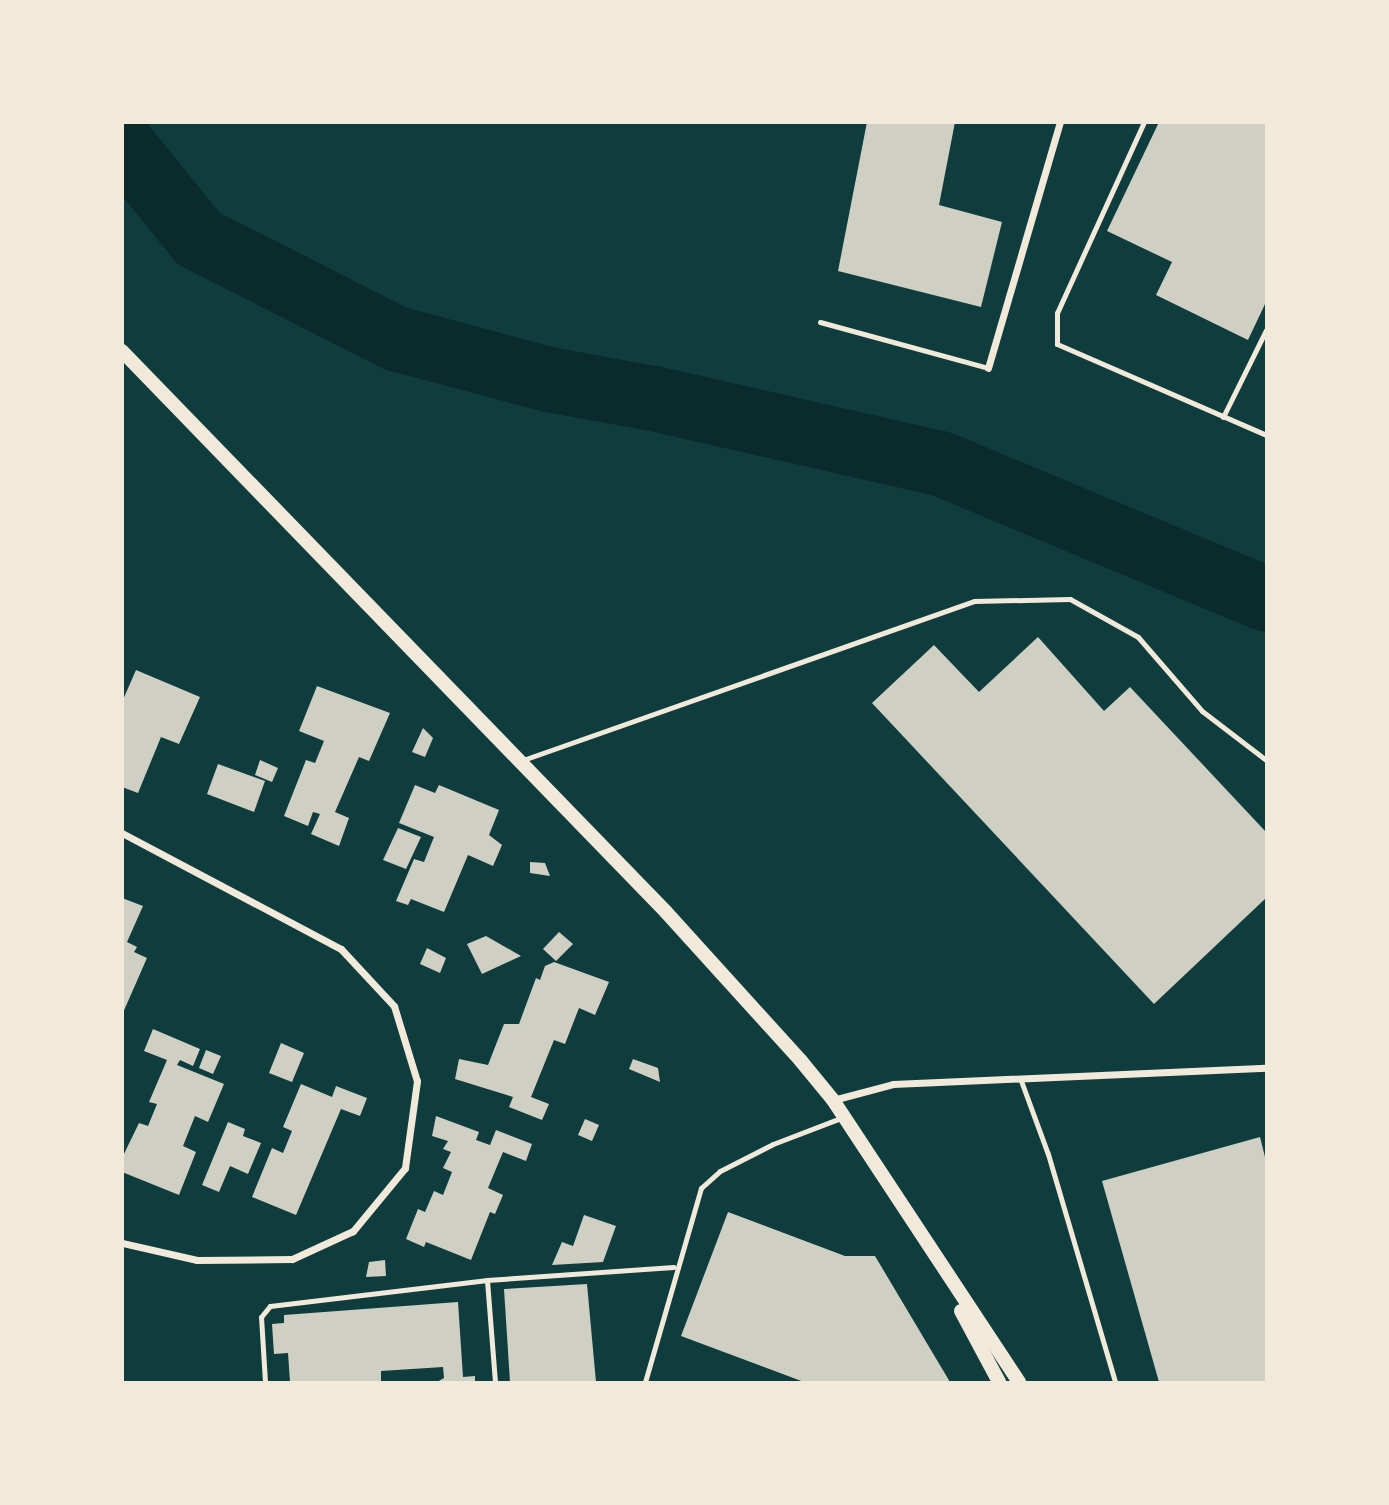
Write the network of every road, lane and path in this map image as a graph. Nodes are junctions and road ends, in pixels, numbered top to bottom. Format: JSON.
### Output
{"nodes":[{"id":1,"x":1060,"y":122,"type":"edge"},
{"id":2,"x":1144,"y":122,"type":"edge"},
{"id":3,"x":820,"y":323,"type":"dead end"},
{"id":4,"x":1266,"y":330,"type":"edge"},
{"id":5,"x":122,"y":351,"type":"edge"},
{"id":6,"x":988,"y":368,"type":"joint"},
{"id":7,"x":1223,"y":418,"type":"junction"},
{"id":8,"x":1266,"y":435,"type":"edge"},
{"id":9,"x":1266,"y":760,"type":"edge"},
{"id":10,"x":520,"y":761,"type":"junction"},
{"id":11,"x":122,"y":833,"type":"edge"},
{"id":12,"x":1266,"y":1068,"type":"edge"},
{"id":13,"x":1020,"y":1078,"type":"junction"},
{"id":14,"x":833,"y":1100,"type":"junction"},
{"id":15,"x":844,"y":1118,"type":"junction"},
{"id":16,"x":913,"y":1224,"type":"junction"},
{"id":17,"x":122,"y":1243,"type":"edge"},
{"id":18,"x":674,"y":1267,"type":"junction"},
{"id":19,"x":486,"y":1280,"type":"junction"},
{"id":20,"x":265,"y":1382,"type":"edge"},
{"id":21,"x":495,"y":1382,"type":"edge"},
{"id":22,"x":645,"y":1382,"type":"edge"},
{"id":23,"x":999,"y":1382,"type":"edge"},
{"id":24,"x":1019,"y":1382,"type":"edge"},
{"id":25,"x":1115,"y":1382,"type":"edge"}],
"edges":[{"from":1,"to":6,"type":"street"},
{"from":2,"to":7,"type":"lane"},
{"from":3,"to":6,"type":"lane"},
{"from":4,"to":7,"type":"lane"},
{"from":5,"to":10,"type":"main road"},
{"from":7,"to":8,"type":"lane"},
{"from":9,"to":10,"type":"lane"},
{"from":10,"to":14,"type":"main road"},
{"from":11,"to":17,"type":"street"},
{"from":12,"to":13,"type":"street"},
{"from":13,"to":14,"type":"street"},
{"from":13,"to":25,"type":"lane"},
{"from":14,"to":15,"type":"main road"},
{"from":15,"to":16,"type":"main road"},
{"from":15,"to":18,"type":"lane"},
{"from":16,"to":23,"type":"main road"},
{"from":16,"to":24,"type":"main road"},
{"from":18,"to":19,"type":"lane"},
{"from":18,"to":22,"type":"lane"},
{"from":19,"to":20,"type":"lane"},
{"from":19,"to":21,"type":"lane"}]}
